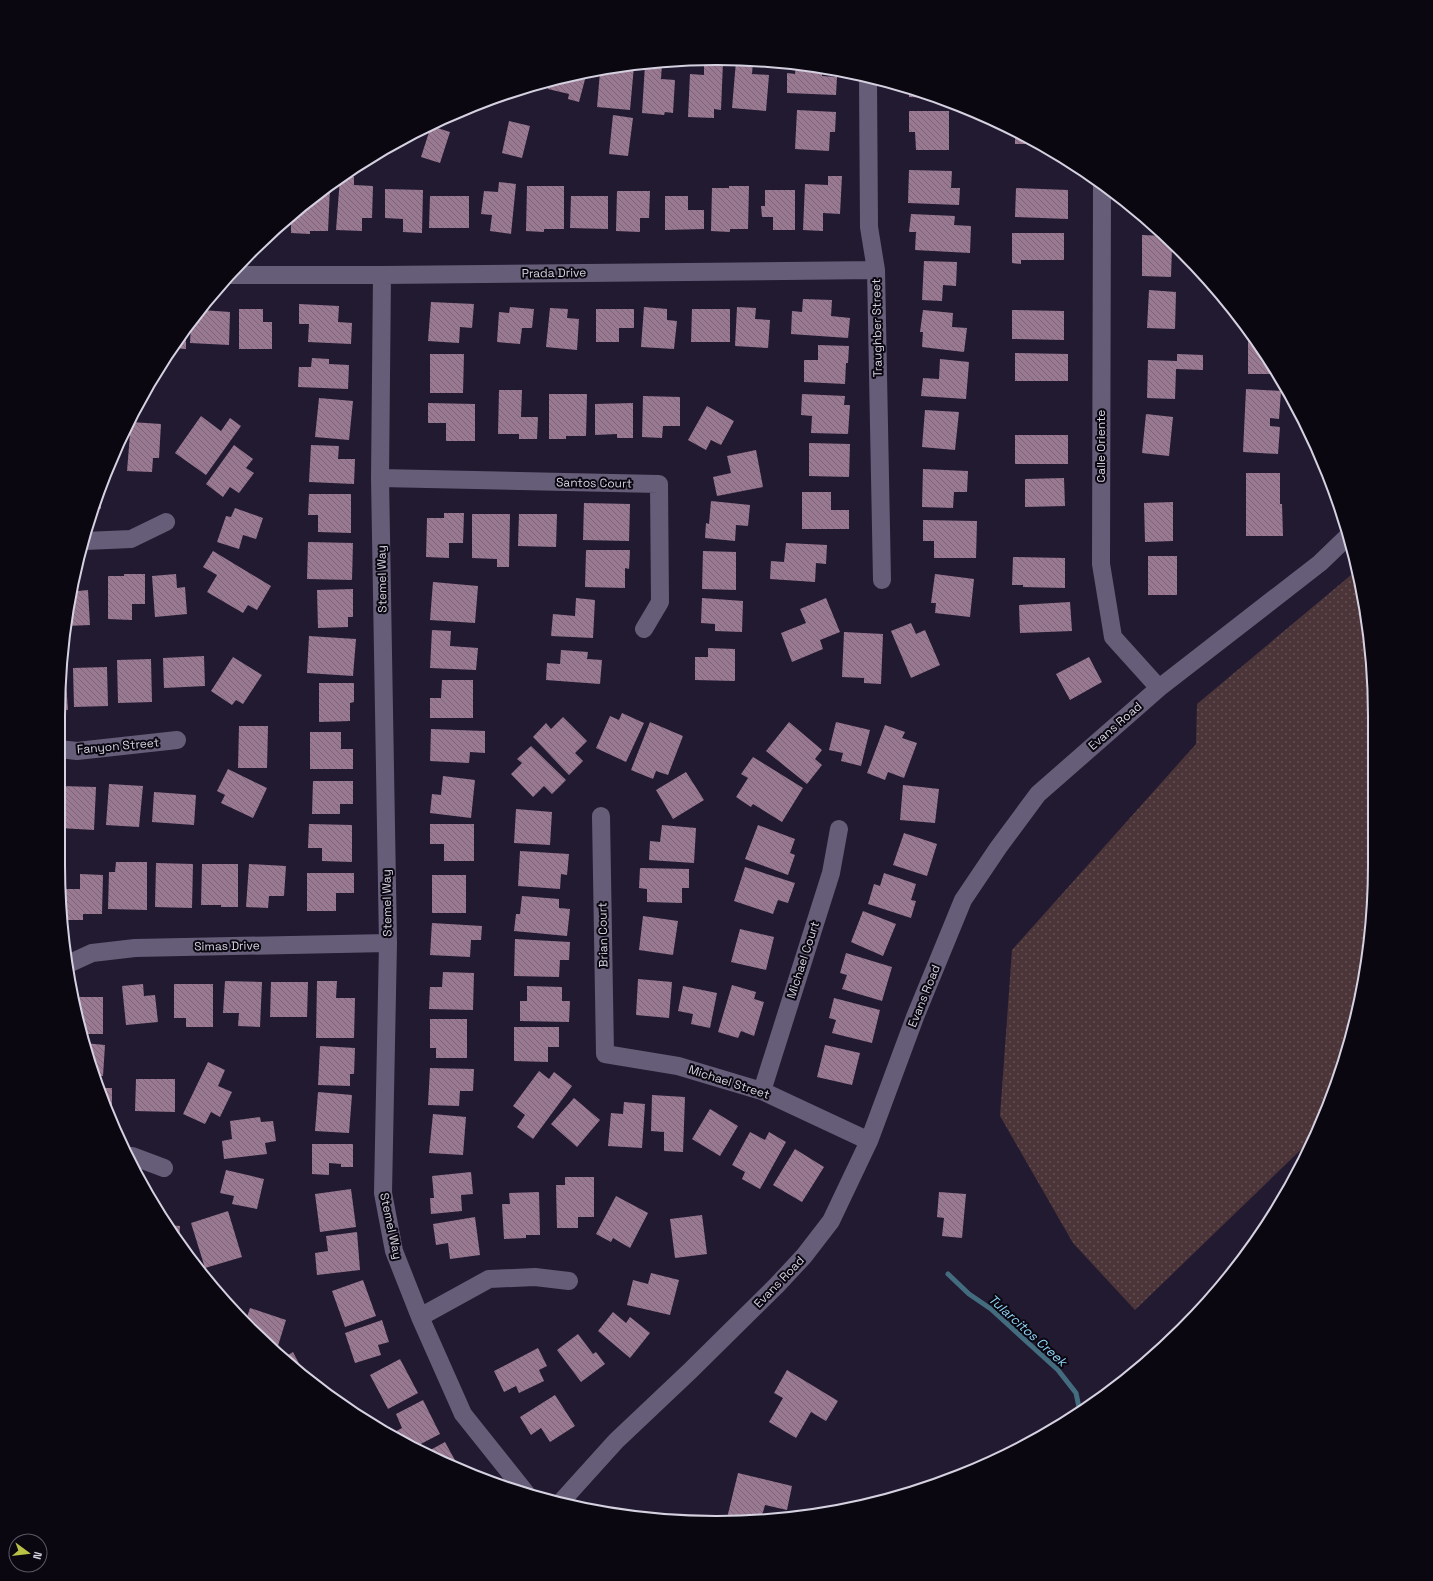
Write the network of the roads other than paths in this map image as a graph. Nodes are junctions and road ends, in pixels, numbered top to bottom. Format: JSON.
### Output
{"nodes":[{"id":1,"x":868,"y":83,"type":"edge"},
{"id":2,"x":1102,"y":192,"type":"edge"},
{"id":3,"x":876,"y":270,"type":"junction"},
{"id":4,"x":238,"y":275,"type":"edge"},
{"id":5,"x":382,"y":275,"type":"junction"},
{"id":6,"x":380,"y":478,"type":"junction"},
{"id":7,"x":166,"y":522,"type":"dead end"},
{"id":8,"x":90,"y":540,"type":"edge"},
{"id":9,"x":1344,"y":540,"type":"edge"},
{"id":10,"x":882,"y":580,"type":"dead end"},
{"id":11,"x":644,"y":630,"type":"dead end"},
{"id":12,"x":1158,"y":688,"type":"junction"},
{"id":13,"x":177,"y":740,"type":"dead end"},
{"id":14,"x":65,"y":749,"type":"edge"},
{"id":15,"x":601,"y":816,"type":"dead end"},
{"id":16,"x":839,"y":829,"type":"dead end"},
{"id":17,"x":388,"y":943,"type":"junction"},
{"id":18,"x":73,"y":962,"type":"edge"},
{"id":19,"x":605,"y":1054,"type":"joint"},
{"id":20,"x":762,"y":1091,"type":"junction"},
{"id":21,"x":869,"y":1142,"type":"junction"},
{"id":22,"x":134,"y":1157,"type":"edge"},
{"id":23,"x":164,"y":1168,"type":"dead end"},
{"id":24,"x":569,"y":1281,"type":"dead end"},
{"id":25,"x":420,"y":1317,"type":"junction"},
{"id":26,"x":520,"y":1485,"type":"edge"},
{"id":27,"x":565,"y":1498,"type":"edge"}],
"edges":[{"from":1,"to":3,"type":"street","name":"Traughber Street"},
{"from":2,"to":12,"type":"street","name":"Calle Oriente"},
{"from":3,"to":5,"type":"street","name":"Prada Drive"},
{"from":3,"to":10,"type":"street","name":"Traughber Street"},
{"from":4,"to":5,"type":"street","name":"Prada Drive"},
{"from":5,"to":6,"type":"street","name":"Stemel Way"},
{"from":6,"to":11,"type":"street","name":"Santos Court"},
{"from":6,"to":17,"type":"street","name":"Stemel Way"},
{"from":7,"to":8,"type":"street"},
{"from":9,"to":12,"type":"street","name":"Evans Road"},
{"from":12,"to":21,"type":"street","name":"Evans Road"},
{"from":13,"to":14,"type":"street","name":"Fanyon Street"},
{"from":15,"to":19,"type":"street","name":"Brian Court"},
{"from":16,"to":20,"type":"street","name":"Michael Court"},
{"from":17,"to":18,"type":"street","name":"Simas Drive"},
{"from":17,"to":25,"type":"street","name":"Stemel Way"},
{"from":19,"to":20,"type":"street","name":"Michael Street"},
{"from":20,"to":21,"type":"street","name":"Michael Street"},
{"from":21,"to":27,"type":"street","name":"Evans Road"},
{"from":22,"to":23,"type":"street"},
{"from":24,"to":25,"type":"street"},
{"from":25,"to":26,"type":"street","name":"Stemel Way"}]}
